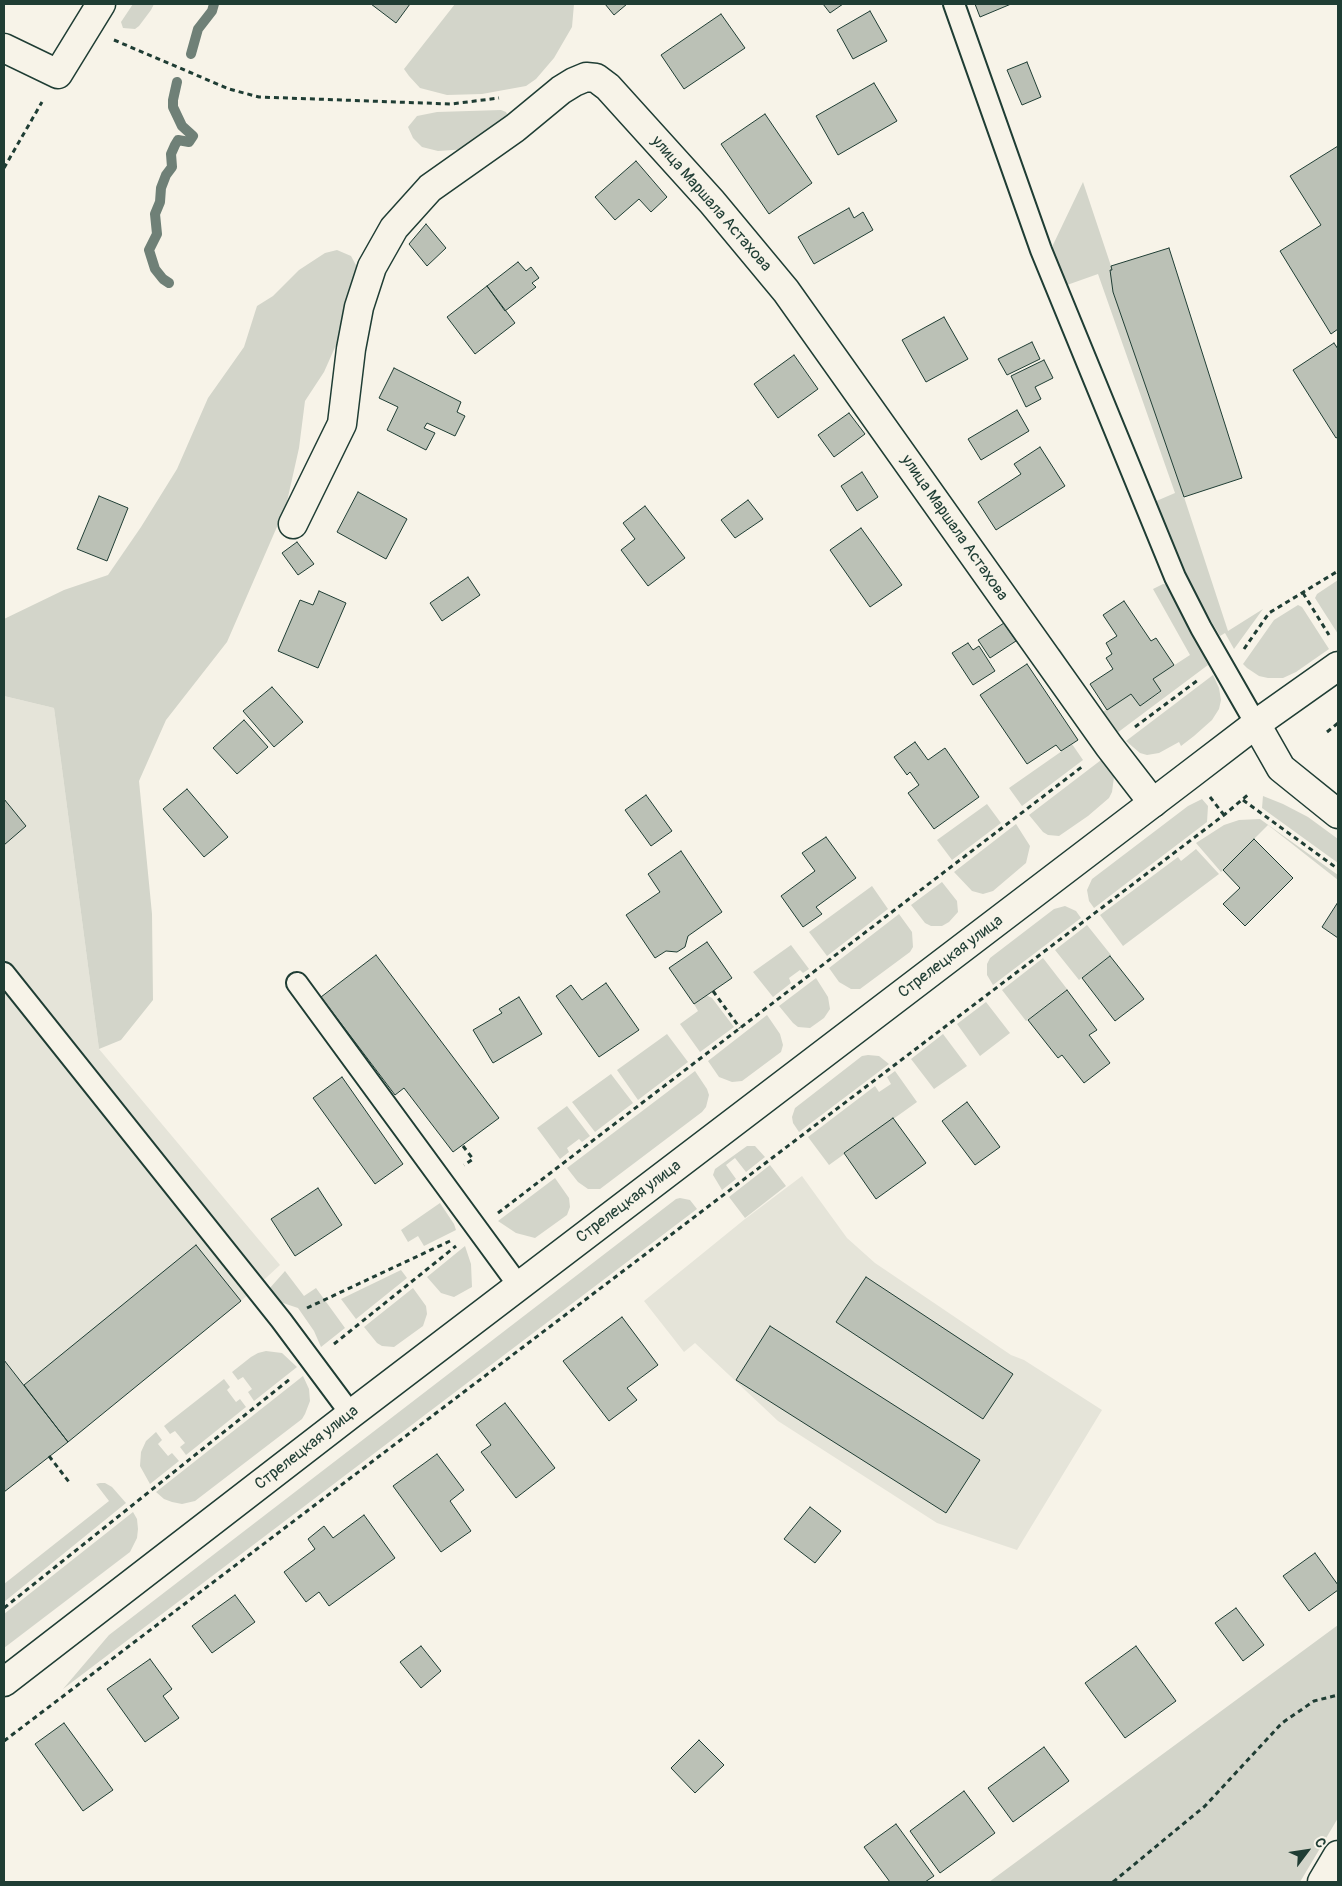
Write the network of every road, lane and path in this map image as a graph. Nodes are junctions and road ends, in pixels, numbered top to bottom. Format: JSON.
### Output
{"nodes":[{"id":1,"x":101,"y":4,"type":"edge"},
{"id":2,"x":954,"y":4,"type":"edge"},
{"id":3,"x":86,"y":28,"type":"junction"},
{"id":4,"x":4,"y":48,"type":"edge"},
{"id":5,"x":58,"y":74,"type":"junction"},
{"id":6,"x":506,"y":97,"type":"dead end"},
{"id":7,"x":4,"y":168,"type":"edge"},
{"id":8,"x":293,"y":524,"type":"dead end"},
{"id":9,"x":1338,"y":571,"type":"edge"},
{"id":10,"x":1303,"y":593,"type":"junction"},
{"id":11,"x":1330,"y":637,"type":"dead end"},
{"id":12,"x":1239,"y":656,"type":"dead end"},
{"id":13,"x":1338,"y":666,"type":"edge"},
{"id":14,"x":1203,"y":676,"type":"dead end"},
{"id":15,"x":1256,"y":724,"type":"junction"},
{"id":16,"x":1338,"y":724,"type":"edge"},
{"id":17,"x":1134,"y":727,"type":"dead end"},
{"id":18,"x":1328,"y":732,"type":"dead end"},
{"id":19,"x":1086,"y":764,"type":"dead end"},
{"id":20,"x":1250,"y":793,"type":"dead end"},
{"id":21,"x":1210,"y":797,"type":"dead end"},
{"id":22,"x":1243,"y":800,"type":"junction"},
{"id":23,"x":1153,"y":803,"type":"junction"},
{"id":24,"x":1338,"y":814,"type":"edge"},
{"id":25,"x":1224,"y":815,"type":"junction"},
{"id":26,"x":1338,"y":869,"type":"edge"},
{"id":27,"x":4,"y":973,"type":"edge"},
{"id":28,"x":297,"y":983,"type":"dead end"},
{"id":29,"x":713,"y":991,"type":"dead end"},
{"id":30,"x":740,"y":1028,"type":"junction"},
{"id":31,"x":463,"y":1146,"type":"dead end"},
{"id":32,"x":459,"y":1169,"type":"dead end"},
{"id":33,"x":494,"y":1217,"type":"dead end"},
{"id":34,"x":462,"y":1241,"type":"dead end"},
{"id":35,"x":455,"y":1247,"type":"junction"},
{"id":36,"x":519,"y":1286,"type":"junction"},
{"id":37,"x":324,"y":1301,"type":"dead end"},
{"id":38,"x":332,"y":1346,"type":"dead end"},
{"id":39,"x":292,"y":1377,"type":"dead end"},
{"id":40,"x":351,"y":1414,"type":"junction"},
{"id":41,"x":49,"y":1456,"type":"dead end"},
{"id":42,"x":69,"y":1482,"type":"dead end"},
{"id":43,"x":4,"y":1608,"type":"edge"},
{"id":44,"x":4,"y":1682,"type":"edge"},
{"id":45,"x":1338,"y":1696,"type":"edge"},
{"id":46,"x":4,"y":1741,"type":"edge"},
{"id":47,"x":1338,"y":1855,"type":"edge"},
{"id":48,"x":1113,"y":1882,"type":"edge"},
{"id":49,"x":1322,"y":1882,"type":"edge"}],
"edges":[{"from":1,"to":3,"type":"street"},
{"from":2,"to":15,"type":"lane"},
{"from":3,"to":5,"type":"street"},
{"from":3,"to":6,"type":"path"},
{"from":4,"to":5,"type":"street"},
{"from":5,"to":7,"type":"path"},
{"from":8,"to":23,"type":"street","name":"улица Маршала Астахова"},
{"from":9,"to":10,"type":"path"},
{"from":10,"to":11,"type":"path"},
{"from":10,"to":12,"type":"path"},
{"from":13,"to":15,"type":"street","name":"Стрелецкая улица"},
{"from":14,"to":17,"type":"path"},
{"from":15,"to":23,"type":"street","name":"Стрелецкая улица"},
{"from":15,"to":24,"type":"street"},
{"from":16,"to":18,"type":"path"},
{"from":19,"to":30,"type":"path"},
{"from":20,"to":22,"type":"path"},
{"from":21,"to":25,"type":"path"},
{"from":22,"to":25,"type":"path"},
{"from":22,"to":26,"type":"path"},
{"from":23,"to":36,"type":"street","name":"Стрелецкая улица"},
{"from":25,"to":46,"type":"path"},
{"from":27,"to":40,"type":"lane"},
{"from":28,"to":36,"type":"lane"},
{"from":29,"to":30,"type":"path"},
{"from":30,"to":33,"type":"path"},
{"from":31,"to":32,"type":"path"},
{"from":34,"to":35,"type":"path"},
{"from":35,"to":37,"type":"path"},
{"from":35,"to":38,"type":"path"},
{"from":36,"to":40,"type":"street","name":"Стрелецкая улица"},
{"from":39,"to":43,"type":"path"},
{"from":40,"to":44,"type":"street","name":"Стрелецкая улица"},
{"from":41,"to":42,"type":"path"},
{"from":45,"to":48,"type":"path"},
{"from":47,"to":49,"type":"street"}]}
